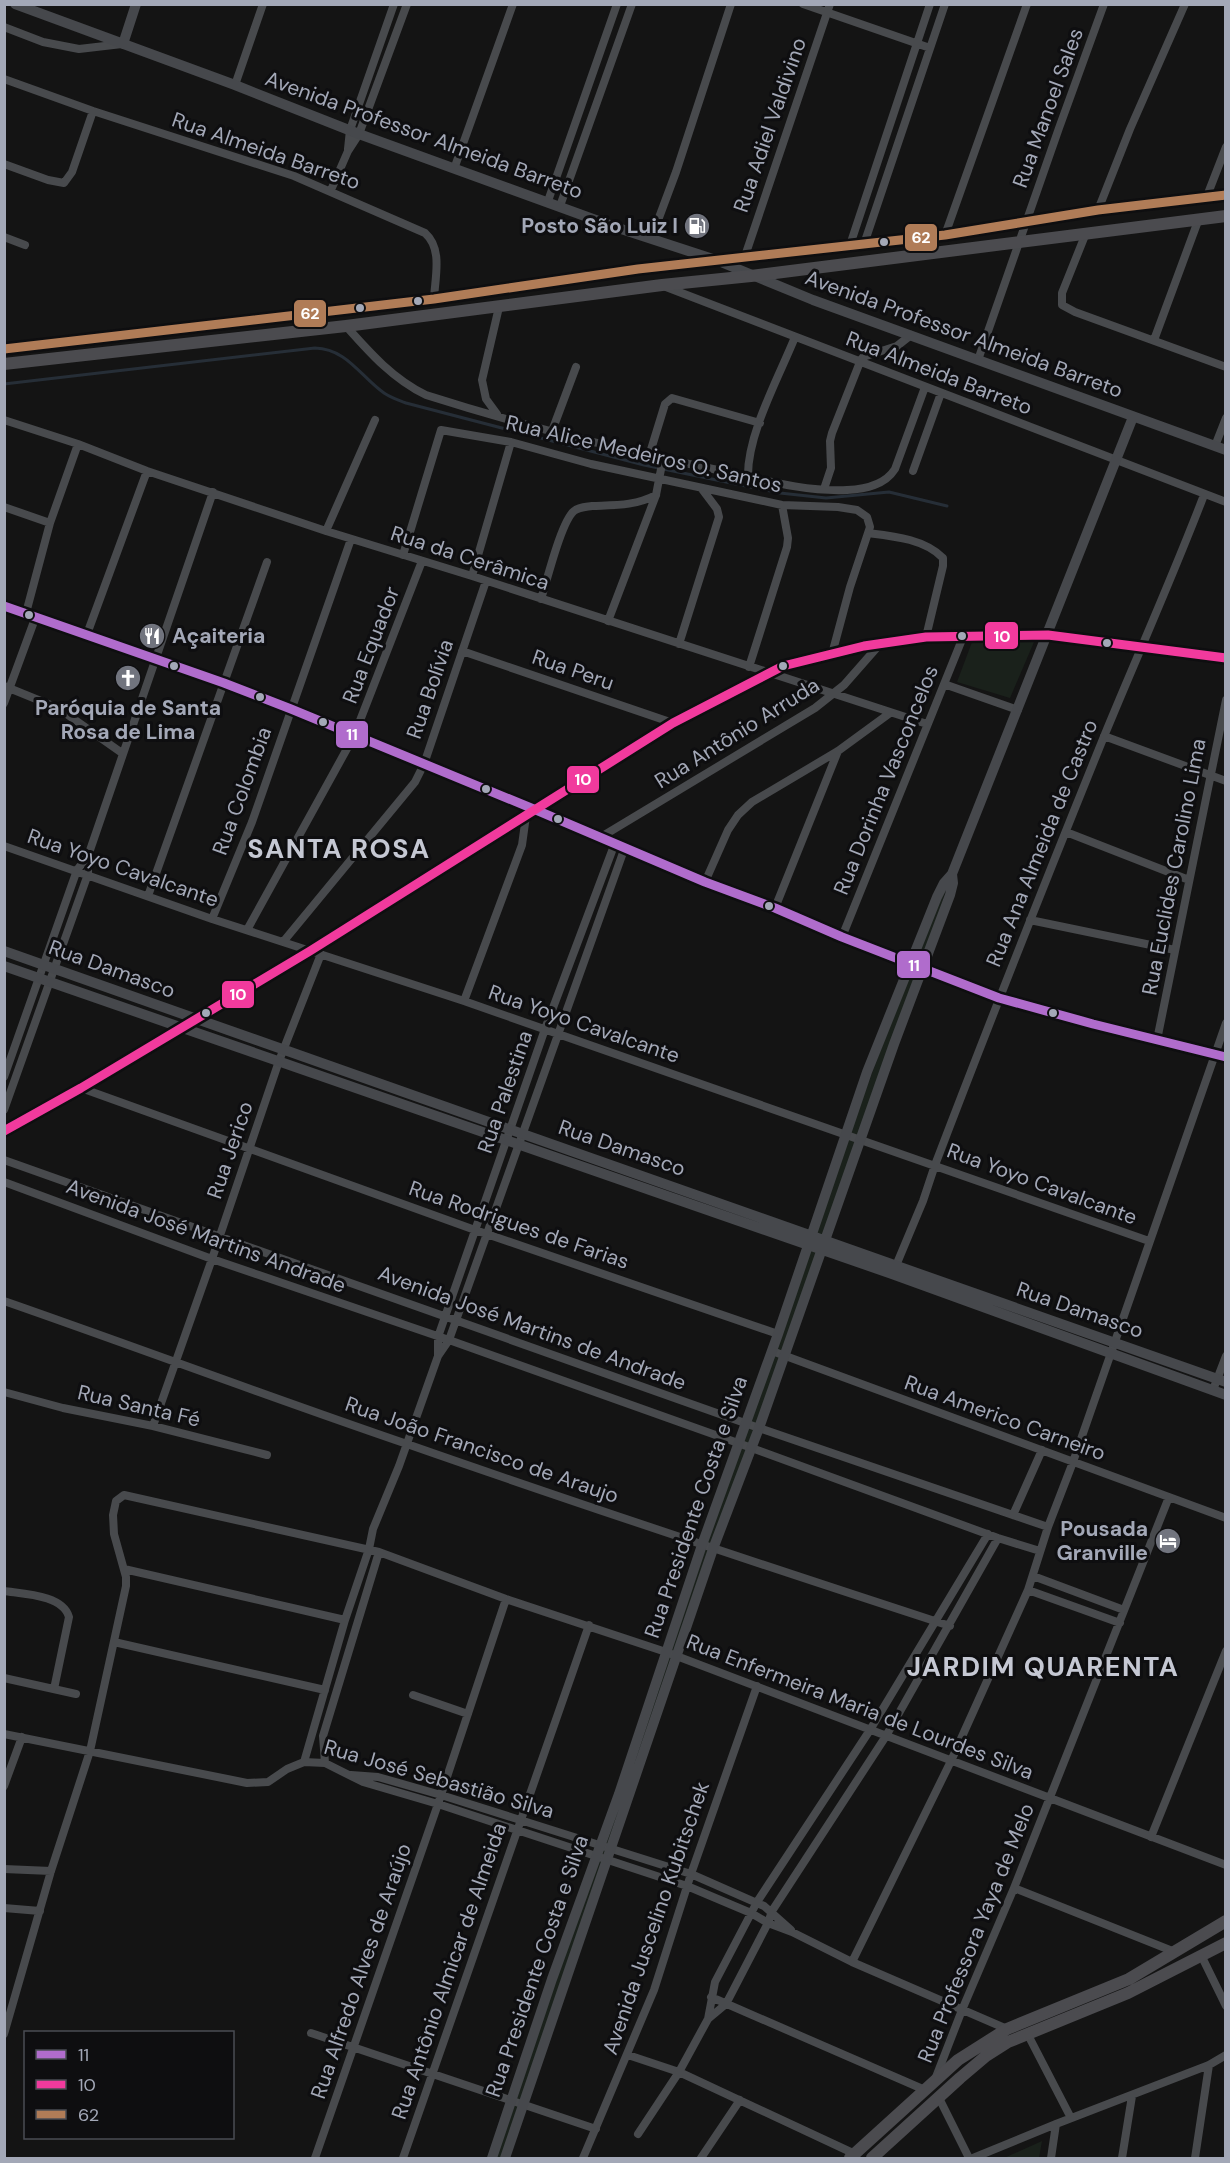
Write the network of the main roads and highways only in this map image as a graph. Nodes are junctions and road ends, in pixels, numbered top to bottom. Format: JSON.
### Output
{"nodes":[{"id":1,"x":1226,"y":195,"type":"edge"},
{"id":2,"x":1226,"y":216,"type":"edge"},
{"id":3,"x":4,"y":349,"type":"edge"},
{"id":4,"x":4,"y":364,"type":"edge"},
{"id":5,"x":1223,"y":1923,"type":"edge"},
{"id":6,"x":1226,"y":1943,"type":"edge"},
{"id":7,"x":852,"y":2156,"type":"edge"},
{"id":8,"x":872,"y":2158,"type":"edge"}],
"edges":[{"from":1,"to":3,"type":"main road"},
{"from":2,"to":4,"type":"main road"},
{"from":5,"to":7,"type":"main road"},
{"from":6,"to":8,"type":"main road"}]}
